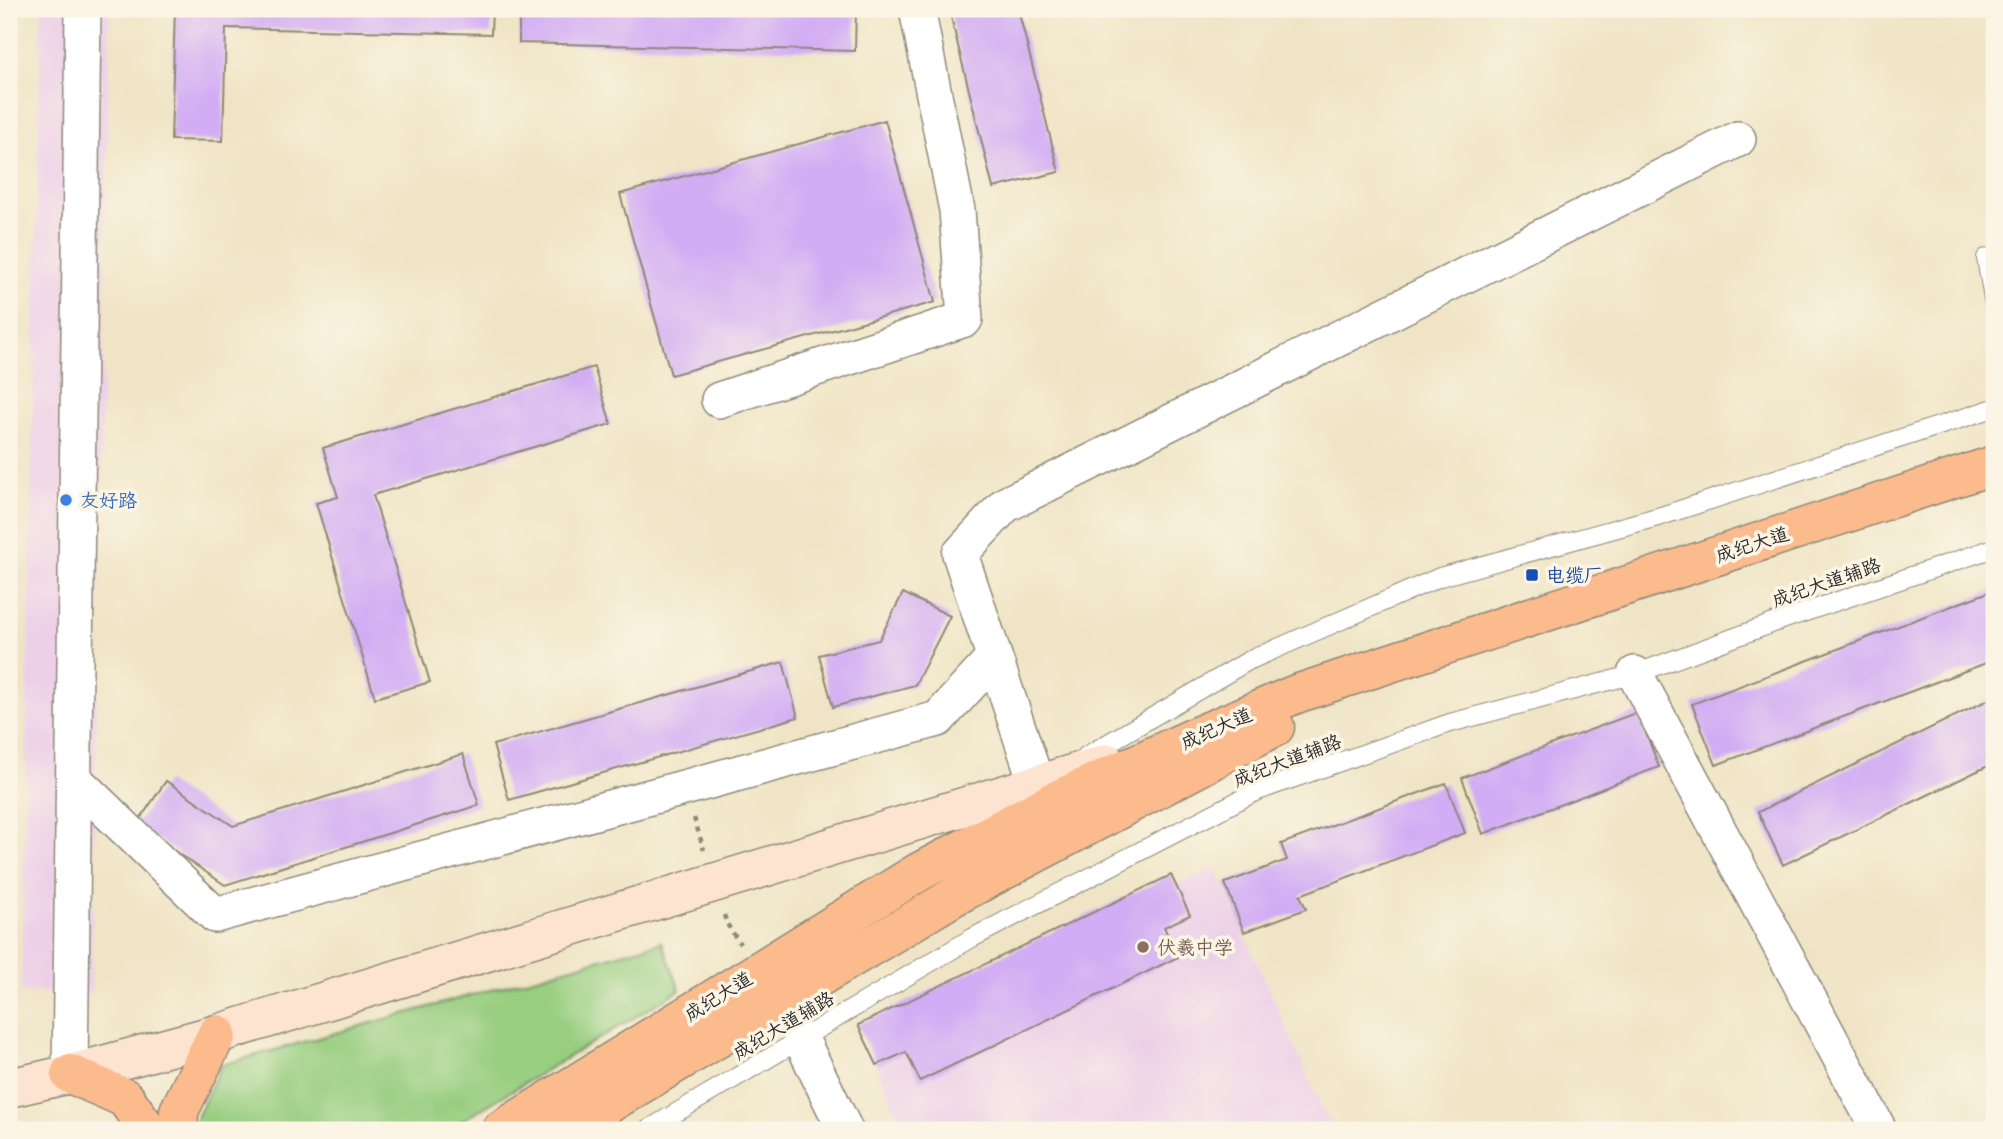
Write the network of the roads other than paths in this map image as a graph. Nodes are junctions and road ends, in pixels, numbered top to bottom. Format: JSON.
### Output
{"nodes":[{"id":1,"x":83,"y":9,"type":"edge"},
{"id":2,"x":917,"y":9,"type":"edge"},
{"id":3,"x":1738,"y":139,"type":"dead end"},
{"id":4,"x":1994,"y":256,"type":"edge"},
{"id":5,"x":1994,"y":304,"type":"edge"},
{"id":6,"x":719,"y":400,"type":"dead end"},
{"id":7,"x":1994,"y":408,"type":"edge"},
{"id":8,"x":1994,"y":464,"type":"edge"},
{"id":9,"x":1994,"y":486,"type":"edge"},
{"id":10,"x":1994,"y":548,"type":"edge"},
{"id":11,"x":994,"y":658,"type":"junction"},
{"id":12,"x":1635,"y":674,"type":"junction"},
{"id":13,"x":1303,"y":713,"type":"junction"},
{"id":14,"x":1199,"y":735,"type":"junction"},
{"id":15,"x":75,"y":780,"type":"junction"},
{"id":16,"x":1037,"y":785,"type":"junction"},
{"id":17,"x":919,"y":872,"type":"junction"},
{"id":18,"x":217,"y":1034,"type":"junction"},
{"id":19,"x":801,"y":1039,"type":"junction"},
{"id":20,"x":70,"y":1074,"type":"junction"},
{"id":21,"x":9,"y":1088,"type":"edge"},
{"id":22,"x":148,"y":1130,"type":"edge"},
{"id":23,"x":178,"y":1130,"type":"edge"},
{"id":24,"x":501,"y":1130,"type":"edge"},
{"id":25,"x":565,"y":1130,"type":"edge"},
{"id":26,"x":647,"y":1130,"type":"edge"},
{"id":27,"x":845,"y":1130,"type":"edge"},
{"id":28,"x":1879,"y":1130,"type":"edge"}],
"edges":[{"from":1,"to":15,"type":"street"},
{"from":2,"to":6,"type":"street"},
{"from":3,"to":11,"type":"street"},
{"from":4,"to":5,"type":"lane"},
{"from":7,"to":16,"type":"lane"},
{"from":8,"to":14,"type":"highway","name":"成纪大道"},
{"from":9,"to":13,"type":"highway","name":"成纪大道"},
{"from":10,"to":12,"type":"lane","name":"成纪大道辅路"},
{"from":11,"to":15,"type":"street"},
{"from":11,"to":16,"type":"street"},
{"from":12,"to":19,"type":"lane","name":"成纪大道辅路"},
{"from":12,"to":28,"type":"street"},
{"from":13,"to":14,"type":"main road"},
{"from":13,"to":25,"type":"highway","name":"成纪大道"},
{"from":14,"to":16,"type":"main road"},
{"from":14,"to":17,"type":"highway","name":"成纪大道"},
{"from":15,"to":20,"type":"street"},
{"from":16,"to":17,"type":"lane"},
{"from":16,"to":18,"type":"main road"},
{"from":17,"to":24,"type":"highway","name":"成纪大道"},
{"from":18,"to":20,"type":"main road"},
{"from":18,"to":23,"type":"highway"},
{"from":19,"to":26,"type":"lane","name":"成纪大道辅路"},
{"from":19,"to":27,"type":"street"},
{"from":20,"to":21,"type":"main road"},
{"from":20,"to":22,"type":"highway"}]}
